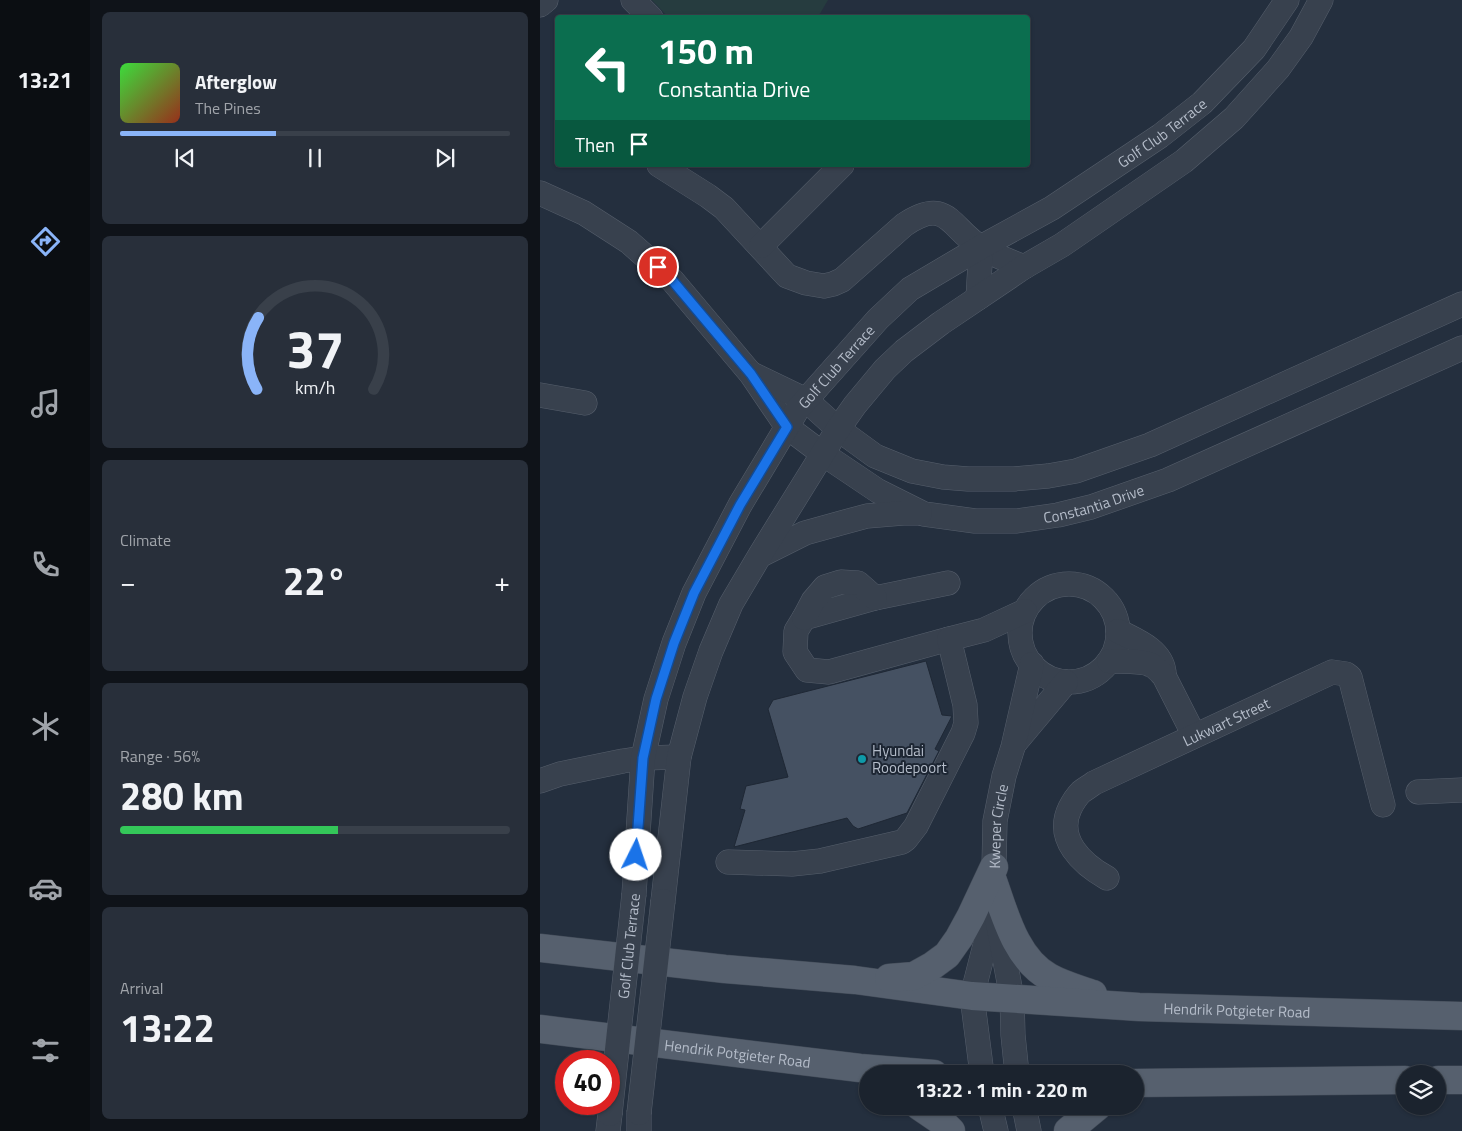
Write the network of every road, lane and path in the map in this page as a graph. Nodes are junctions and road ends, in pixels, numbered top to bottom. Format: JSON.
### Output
{"nodes":[{"id":1,"x":546,"y":0,"type":"edge"},
{"id":2,"x":633,"y":0,"type":"edge"},
{"id":3,"x":1287,"y":0,"type":"edge"},
{"id":4,"x":1321,"y":0,"type":"edge"},
{"id":5,"x":540,"y":5,"type":"edge"},
{"id":6,"x":649,"y":15,"type":"edge"},
{"id":7,"x":662,"y":167,"type":"edge"},
{"id":8,"x":840,"y":167,"type":"edge"},
{"id":9,"x":540,"y":193,"type":"edge"},
{"id":10,"x":761,"y":246,"type":"junction"},
{"id":11,"x":981,"y":248,"type":"junction"},
{"id":12,"x":1024,"y":267,"type":"junction"},
{"id":13,"x":978,"y":298,"type":"junction"},
{"id":14,"x":1462,"y":304,"type":"edge"},
{"id":15,"x":1462,"y":348,"type":"edge"},
{"id":16,"x":751,"y":374,"type":"junction"},
{"id":17,"x":540,"y":395,"type":"edge"},
{"id":18,"x":806,"y":400,"type":"junction"},
{"id":19,"x":585,"y":403,"type":"dead end"},
{"id":20,"x":787,"y":427,"type":"junction"},
{"id":21,"x":838,"y":429,"type":"junction"},
{"id":22,"x":823,"y":454,"type":"junction"},
{"id":23,"x":924,"y":514,"type":"junction"},
{"id":24,"x":760,"y":555,"type":"junction"},
{"id":25,"x":948,"y":582,"type":"dead end"},
{"id":26,"x":1025,"y":611,"type":"junction"},
{"id":27,"x":984,"y":630,"type":"junction"},
{"id":28,"x":1118,"y":630,"type":"junction"},
{"id":29,"x":949,"y":639,"type":"junction"},
{"id":30,"x":1021,"y":643,"type":"junction"},
{"id":31,"x":1108,"y":661,"type":"junction"},
{"id":32,"x":1032,"y":664,"type":"junction"},
{"id":33,"x":1164,"y":676,"type":"junction"},
{"id":34,"x":1066,"y":682,"type":"junction"},
{"id":35,"x":1194,"y":735,"type":"junction"},
{"id":36,"x":1013,"y":747,"type":"junction"},
{"id":37,"x":679,"y":757,"type":"junction"},
{"id":38,"x":643,"y":758,"type":"junction"},
{"id":39,"x":540,"y":782,"type":"edge"},
{"id":40,"x":1462,"y":790,"type":"edge"},
{"id":41,"x":1418,"y":792,"type":"dead end"},
{"id":42,"x":1383,"y":805,"type":"dead end"},
{"id":43,"x":728,"y":862,"type":"dead end"},
{"id":44,"x":1107,"y":878,"type":"dead end"},
{"id":45,"x":994,"y":885,"type":"junction"},
{"id":46,"x":540,"y":948,"type":"edge"},
{"id":47,"x":855,"y":980,"type":"junction"},
{"id":48,"x":972,"y":996,"type":"junction"},
{"id":49,"x":1012,"y":998,"type":"junction"},
{"id":50,"x":1139,"y":1007,"type":"junction"},
{"id":51,"x":1462,"y":1016,"type":"edge"},
{"id":52,"x":540,"y":1029,"type":"edge"},
{"id":53,"x":981,"y":1065,"type":"edge"},
{"id":54,"x":1016,"y":1065,"type":"edge"},
{"id":55,"x":859,"y":1070,"type":"edge"},
{"id":56,"x":1396,"y":1080,"type":"edge"},
{"id":57,"x":1446,"y":1080,"type":"edge"},
{"id":58,"x":1462,"y":1080,"type":"edge"},
{"id":59,"x":1144,"y":1085,"type":"edge"},
{"id":60,"x":932,"y":1115,"type":"edge"},
{"id":61,"x":992,"y":1115,"type":"edge"},
{"id":62,"x":1026,"y":1115,"type":"edge"},
{"id":63,"x":1087,"y":1115,"type":"edge"},
{"id":64,"x":609,"y":1122,"type":"edge"},
{"id":65,"x":639,"y":1122,"type":"edge"},
{"id":66,"x":951,"y":1131,"type":"edge"},
{"id":67,"x":996,"y":1131,"type":"edge"},
{"id":68,"x":1029,"y":1131,"type":"edge"},
{"id":69,"x":1068,"y":1131,"type":"edge"}],
"edges":[{"from":1,"to":5,"type":"street"},
{"from":2,"to":6,"type":"street"},
{"from":3,"to":11,"type":"street","name":"Golf Club Terrace"},
{"from":4,"to":12,"type":"street","name":"Golf Club Terrace"},
{"from":7,"to":10,"type":"street"},
{"from":8,"to":10,"type":"street"},
{"from":9,"to":16,"type":"street","name":"Constantia Drive"},
{"from":10,"to":11,"type":"street"},
{"from":11,"to":12,"type":"street"},
{"from":11,"to":13,"type":"street"},
{"from":11,"to":18,"type":"street","name":"Golf Club Terrace"},
{"from":12,"to":13,"type":"street","name":"Golf Club Terrace"},
{"from":13,"to":21,"type":"street","name":"Golf Club Terrace"},
{"from":14,"to":21,"type":"street","name":"Constantia Drive"},
{"from":15,"to":23,"type":"street","name":"Constantia Drive"},
{"from":16,"to":18,"type":"street","name":"Constantia Drive"},
{"from":16,"to":20,"type":"street","name":"Constantia Drive"},
{"from":17,"to":19,"type":"street"},
{"from":18,"to":20,"type":"street","name":"Golf Club Terrace"},
{"from":18,"to":21,"type":"street","name":"Constantia Drive"},
{"from":20,"to":22,"type":"street","name":"Constantia Drive"},
{"from":20,"to":38,"type":"street","name":"Golf Club Terrace"},
{"from":21,"to":22,"type":"street","name":"Golf Club Terrace"},
{"from":22,"to":23,"type":"street","name":"Constantia Drive"},
{"from":22,"to":24,"type":"street","name":"Golf Club Terrace"},
{"from":23,"to":24,"type":"street"},
{"from":24,"to":37,"type":"street","name":"Golf Club Terrace"},
{"from":25,"to":29,"type":"street"},
{"from":26,"to":27,"type":"street"},
{"from":26,"to":28,"type":"street"},
{"from":26,"to":30,"type":"street"},
{"from":27,"to":29,"type":"street"},
{"from":27,"to":30,"type":"street"},
{"from":28,"to":31,"type":"street"},
{"from":28,"to":33,"type":"street"},
{"from":29,"to":43,"type":"street"},
{"from":30,"to":32,"type":"street"},
{"from":31,"to":33,"type":"street"},
{"from":31,"to":34,"type":"street"},
{"from":32,"to":34,"type":"street"},
{"from":32,"to":36,"type":"street","name":"Kweper Circle"},
{"from":33,"to":35,"type":"street"},
{"from":34,"to":36,"type":"street","name":"Kweper Circle"},
{"from":35,"to":42,"type":"street","name":"Lukwart Street"},
{"from":35,"to":44,"type":"street","name":"Lukwart Street"},
{"from":36,"to":45,"type":"street","name":"Kweper Circle"},
{"from":37,"to":38,"type":"street"},
{"from":37,"to":65,"type":"street","name":"Golf Club Terrace","bridge":true},
{"from":38,"to":39,"type":"street"},
{"from":38,"to":64,"type":"street","name":"Golf Club Terrace","bridge":true},
{"from":40,"to":41,"type":"street"},
{"from":45,"to":47,"type":"main road"},
{"from":45,"to":48,"type":"street","name":"Kweper Circle"},
{"from":45,"to":49,"type":"street","name":"Kweper Circle"},
{"from":45,"to":50,"type":"main road"},
{"from":46,"to":47,"type":"main road"},
{"from":47,"to":48,"type":"main road","name":"Hendrik Potgieter Road"},
{"from":48,"to":49,"type":"main road","name":"Hendrik Potgieter Road"},
{"from":48,"to":53,"type":"street"},
{"from":49,"to":50,"type":"main road","name":"Hendrik Potgieter Road"},
{"from":49,"to":54,"type":"street","name":"Kweper Circle"},
{"from":50,"to":51,"type":"main road","name":"Hendrik Potgieter Road"},
{"from":52,"to":55,"type":"main road","name":"Hendrik Potgieter Road"},
{"from":56,"to":59,"type":"main road"},
{"from":57,"to":58,"type":"main road"},
{"from":60,"to":66,"type":"main road"},
{"from":61,"to":67,"type":"street"},
{"from":62,"to":68,"type":"street"},
{"from":63,"to":69,"type":"main road"}]}
